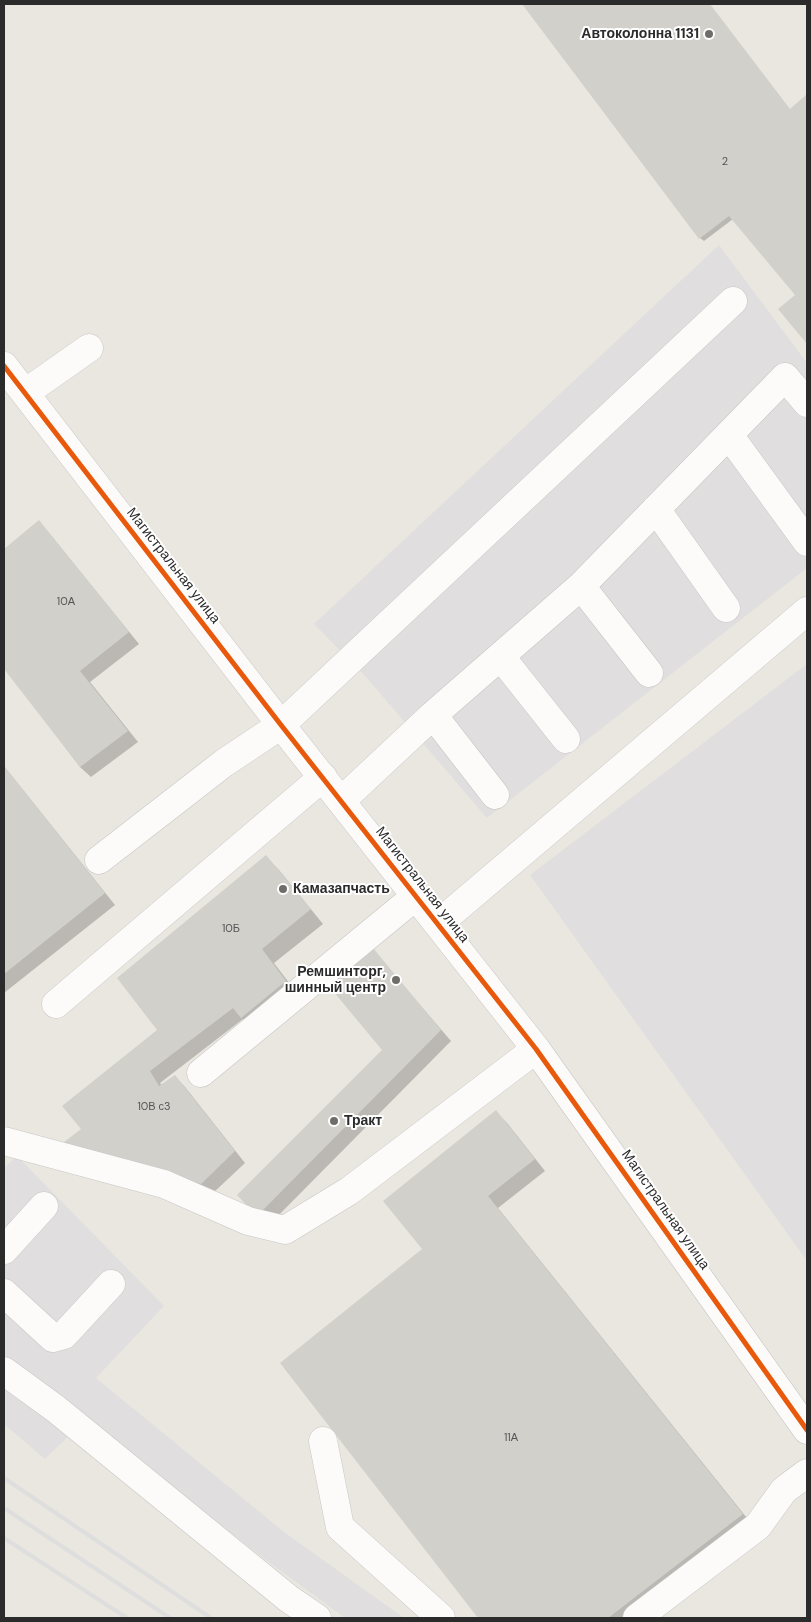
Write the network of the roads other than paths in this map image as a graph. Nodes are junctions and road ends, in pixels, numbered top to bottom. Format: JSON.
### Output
{"nodes":[{"id":1,"x":732,"y":301,"type":"dead end"},
{"id":2,"x":89,"y":348,"type":"dead end"},
{"id":3,"x":4,"y":366,"type":"edge"},
{"id":4,"x":25,"y":393,"type":"junction"},
{"id":5,"x":807,"y":403,"type":"edge"},
{"id":6,"x":729,"y":435,"type":"junction"},
{"id":7,"x":656,"y":509,"type":"junction"},
{"id":8,"x":807,"y":542,"type":"edge"},
{"id":9,"x":581,"y":586,"type":"junction"},
{"id":10,"x":726,"y":608,"type":"dead end"},
{"id":11,"x":807,"y":611,"type":"edge"},
{"id":12,"x":501,"y":657,"type":"junction"},
{"id":13,"x":649,"y":673,"type":"dead end"},
{"id":14,"x":433,"y":715,"type":"junction"},
{"id":15,"x":281,"y":725,"type":"junction"},
{"id":16,"x":566,"y":739,"type":"dead end"},
{"id":17,"x":322,"y":777,"type":"junction"},
{"id":18,"x":495,"y":795,"type":"dead end"},
{"id":19,"x":342,"y":801,"type":"junction"},
{"id":20,"x":99,"y":860,"type":"dead end"},
{"id":21,"x":416,"y":896,"type":"junction"},
{"id":22,"x":438,"y":924,"type":"junction"},
{"id":23,"x":56,"y":1004,"type":"dead end"},
{"id":24,"x":536,"y":1049,"type":"junction"},
{"id":25,"x":201,"y":1073,"type":"dead end"},
{"id":26,"x":4,"y":1141,"type":"edge"},
{"id":27,"x":44,"y":1206,"type":"dead end"},
{"id":28,"x":4,"y":1250,"type":"edge"},
{"id":29,"x":111,"y":1284,"type":"dead end"},
{"id":30,"x":4,"y":1293,"type":"edge"},
{"id":31,"x":4,"y":1371,"type":"edge"},
{"id":32,"x":807,"y":1430,"type":"edge"},
{"id":33,"x":322,"y":1441,"type":"dead end"},
{"id":34,"x":807,"y":1474,"type":"edge"},
{"id":35,"x":317,"y":1618,"type":"edge"},
{"id":36,"x":441,"y":1618,"type":"edge"},
{"id":37,"x":637,"y":1618,"type":"edge"}],
"edges":[{"from":1,"to":15,"type":"street"},
{"from":2,"to":4,"type":"street"},
{"from":3,"to":4,"type":"street","name":"Магистральная улица"},
{"from":4,"to":15,"type":"street","name":"Магистральная улица"},
{"from":5,"to":6,"type":"street"},
{"from":6,"to":7,"type":"street"},
{"from":6,"to":8,"type":"street"},
{"from":7,"to":9,"type":"street"},
{"from":7,"to":10,"type":"street"},
{"from":9,"to":12,"type":"street"},
{"from":9,"to":13,"type":"street"},
{"from":11,"to":22,"type":"street"},
{"from":12,"to":14,"type":"street"},
{"from":12,"to":16,"type":"street"},
{"from":14,"to":18,"type":"street"},
{"from":14,"to":19,"type":"street"},
{"from":15,"to":17,"type":"street","name":"Магистральная улица"},
{"from":15,"to":20,"type":"street"},
{"from":17,"to":19,"type":"street","name":"Магистральная улица"},
{"from":17,"to":23,"type":"street"},
{"from":19,"to":21,"type":"street","name":"Магистральная улица"},
{"from":21,"to":22,"type":"street","name":"Магистральная улица"},
{"from":21,"to":25,"type":"street"},
{"from":22,"to":24,"type":"street","name":"Магистральная улица"},
{"from":24,"to":26,"type":"street"},
{"from":24,"to":32,"type":"street","name":"Магистральная улица"},
{"from":27,"to":28,"type":"street"},
{"from":29,"to":30,"type":"street"},
{"from":31,"to":35,"type":"street"},
{"from":33,"to":36,"type":"street"},
{"from":34,"to":37,"type":"street"}]}
